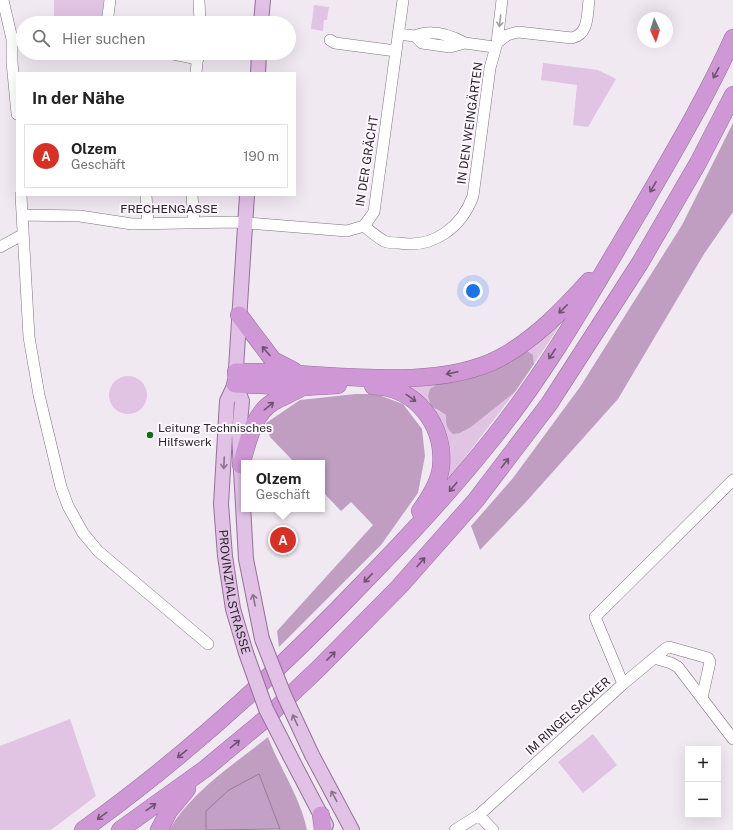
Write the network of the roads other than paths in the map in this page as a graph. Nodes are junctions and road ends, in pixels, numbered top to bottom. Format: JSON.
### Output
{"nodes":[{"id":1,"x":3,"y":0,"type":"edge"},
{"id":2,"x":110,"y":0,"type":"edge"},
{"id":3,"x":199,"y":0,"type":"edge"},
{"id":4,"x":263,"y":0,"type":"edge"},
{"id":5,"x":403,"y":0,"type":"edge"},
{"id":6,"x":502,"y":0,"type":"edge"},
{"id":7,"x":589,"y":0,"type":"edge"},
{"id":8,"x":108,"y":16,"type":"edge"},
{"id":9,"x":200,"y":16,"type":"edge"},
{"id":10,"x":262,"y":16,"type":"edge"},
{"id":11,"x":16,"y":34,"type":"edge"},
{"id":12,"x":398,"y":34,"type":"junction"},
{"id":13,"x":733,"y":38,"type":"edge"},
{"id":14,"x":330,"y":40,"type":"dead end"},
{"id":15,"x":496,"y":45,"type":"junction"},
{"id":16,"x":16,"y":47,"type":"edge"},
{"id":17,"x":396,"y":51,"type":"junction"},
{"id":18,"x":198,"y":60,"type":"edge"},
{"id":19,"x":259,"y":60,"type":"edge"},
{"id":20,"x":196,"y":72,"type":"edge"},
{"id":21,"x":258,"y":72,"type":"edge"},
{"id":22,"x":733,"y":95,"type":"edge"},
{"id":23,"x":16,"y":104,"type":"edge"},
{"id":24,"x":21,"y":196,"type":"edge"},
{"id":25,"x":146,"y":196,"type":"edge"},
{"id":26,"x":192,"y":196,"type":"edge"},
{"id":27,"x":247,"y":196,"type":"edge"},
{"id":28,"x":22,"y":215,"type":"junction"},
{"id":29,"x":245,"y":223,"type":"junction"},
{"id":30,"x":148,"y":224,"type":"junction"},
{"id":31,"x":194,"y":224,"type":"junction"},
{"id":32,"x":364,"y":226,"type":"junction"},
{"id":33,"x":22,"y":235,"type":"junction"},
{"id":34,"x":0,"y":247,"type":"edge"},
{"id":35,"x":617,"y":249,"type":"junction"},
{"id":36,"x":239,"y":315,"type":"junction"},
{"id":37,"x":236,"y":378,"type":"junction"},
{"id":38,"x":300,"y":380,"type":"junction"},
{"id":39,"x":243,"y":460,"type":"edge"},
{"id":40,"x":241,"y":465,"type":"edge"},
{"id":41,"x":733,"y":480,"type":"edge"},
{"id":42,"x":242,"y":512,"type":"edge"},
{"id":43,"x":395,"y":550,"type":"junction"},
{"id":44,"x":208,"y":644,"type":"dead end"},
{"id":45,"x":654,"y":658,"type":"junction"},
{"id":46,"x":623,"y":684,"type":"junction"},
{"id":47,"x":702,"y":698,"type":"junction"},
{"id":48,"x":733,"y":739,"type":"edge"},
{"id":49,"x":205,"y":769,"type":"junction"},
{"id":50,"x":480,"y":815,"type":"junction"},
{"id":51,"x":322,"y":822,"type":"edge"},
{"id":52,"x":83,"y":830,"type":"edge"},
{"id":53,"x":120,"y":830,"type":"edge"},
{"id":54,"x":159,"y":830,"type":"edge"},
{"id":55,"x":329,"y":830,"type":"edge"},
{"id":56,"x":352,"y":830,"type":"edge"},
{"id":57,"x":455,"y":830,"type":"edge"},
{"id":58,"x":493,"y":830,"type":"edge"}],
"edges":[{"from":1,"to":11,"type":"street"},
{"from":2,"to":8,"type":"street"},
{"from":3,"to":9,"type":"street"},
{"from":4,"to":10,"type":"main road"},
{"from":5,"to":12,"type":"street","name":"IN DER GRÄCHT"},
{"from":6,"to":15,"type":"street","name":"IN DEN WEINGÄRTEN","one_way":true},
{"from":7,"to":15,"type":"street"},
{"from":12,"to":15,"type":"street"},
{"from":12,"to":17,"type":"street","name":"IN DER GRÄCHT"},
{"from":13,"to":35,"type":"highway","one_way":true},
{"from":14,"to":17,"type":"street"},
{"from":15,"to":32,"type":"street","name":"IN DEN WEINGÄRTEN"},
{"from":16,"to":23,"type":"street"},
{"from":17,"to":32,"type":"street","name":"IN DER GRÄCHT"},
{"from":18,"to":20,"type":"street"},
{"from":19,"to":21,"type":"main road"},
{"from":49,"to":22,"type":"highway","one_way":true},
{"from":24,"to":28,"type":"street"},
{"from":25,"to":30,"type":"street"},
{"from":26,"to":31,"type":"street"},
{"from":27,"to":29,"type":"main road","name":"PROVINZIALSTRASSE"},
{"from":28,"to":30,"type":"street","name":"FRECHENGASSE"},
{"from":28,"to":33,"type":"street"},
{"from":29,"to":31,"type":"street","name":"FRECHENGASSE"},
{"from":29,"to":32,"type":"street"},
{"from":29,"to":36,"type":"main road","name":"PROVINZIALSTRASSE"},
{"from":30,"to":31,"type":"street","name":"FRECHENGASSE"},
{"from":33,"to":34,"type":"street"},
{"from":33,"to":44,"type":"street"},
{"from":35,"to":38,"type":"highway","one_way":true},
{"from":35,"to":43,"type":"highway","one_way":true},
{"from":36,"to":37,"type":"main road","name":"PROVINZIALSTRASSE"},
{"from":38,"to":36,"type":"highway","one_way":true},
{"from":37,"to":38,"type":"highway"},
{"from":37,"to":40,"type":"main road","name":"PROVINZIALSTRASSE"},
{"from":37,"to":51,"type":"main road","name":"PROVINZIALSTRASSE","one_way":true,"bridge":true},
{"from":39,"to":38,"type":"highway","one_way":true},
{"from":38,"to":43,"type":"highway","one_way":true},
{"from":41,"to":46,"type":"street","name":"IM RINGELSACKER"},
{"from":56,"to":42,"type":"main road","name":"PROVINZIALSTRASSE","one_way":true,"bridge":true},
{"from":43,"to":52,"type":"highway","one_way":true},
{"from":45,"to":46,"type":"street"},
{"from":45,"to":47,"type":"street"},
{"from":45,"to":47,"type":"street"},
{"from":46,"to":50,"type":"street","name":"IM RINGELSACKER"},
{"from":47,"to":48,"type":"street"},
{"from":53,"to":49,"type":"highway","one_way":true},
{"from":49,"to":54,"type":"highway"},
{"from":50,"to":57,"type":"street","name":"IM RINGELSACKER"},
{"from":50,"to":58,"type":"street"},
{"from":51,"to":55,"type":"main road","name":"PROVINZIALSTRASSE"}]}
